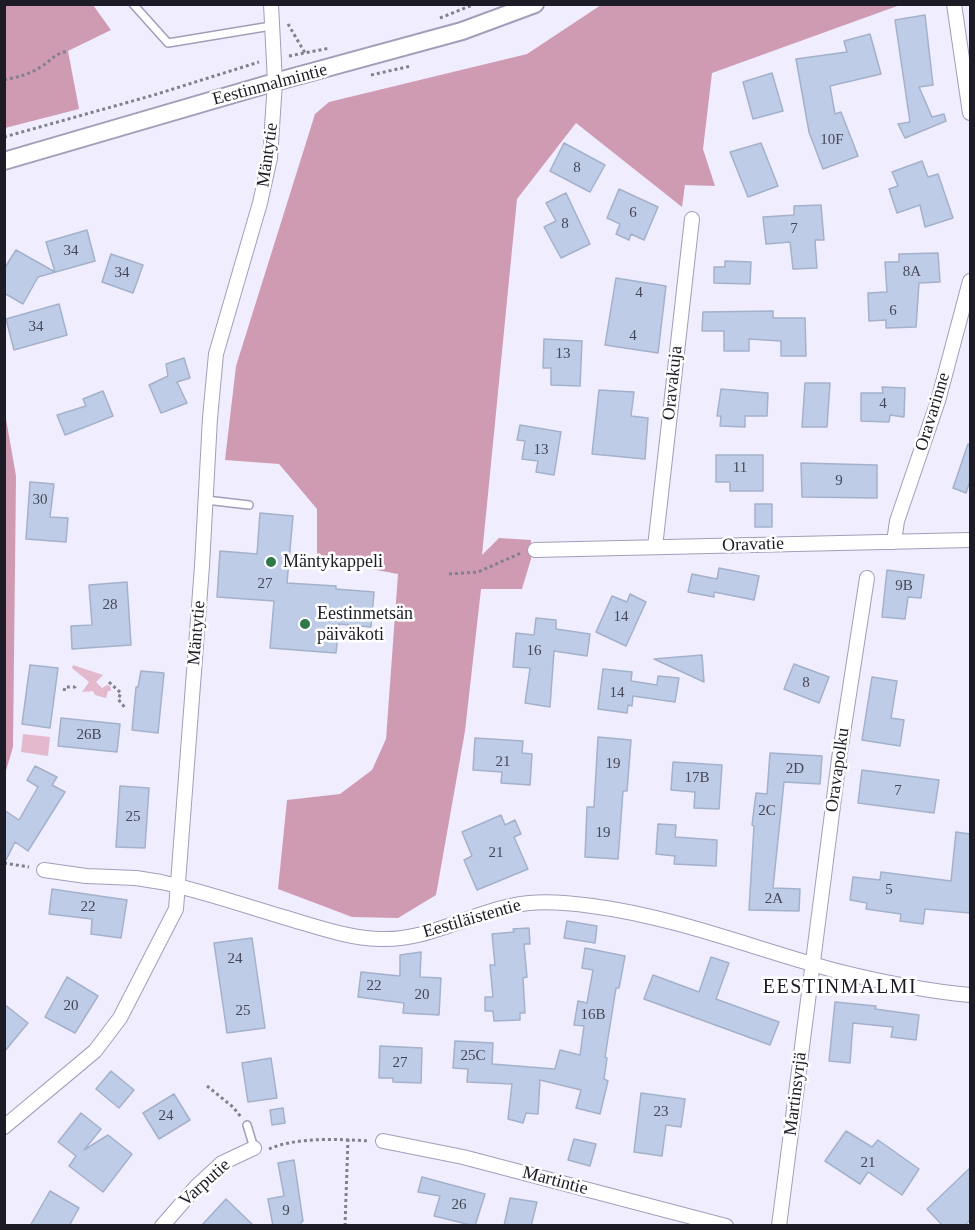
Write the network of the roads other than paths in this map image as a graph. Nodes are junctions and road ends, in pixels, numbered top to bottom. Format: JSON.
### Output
{"nodes":[{"id":1,"x":133,"y":4,"type":"edge"},
{"id":2,"x":271,"y":4,"type":"edge"},
{"id":3,"x":535,"y":4,"type":"edge"},
{"id":4,"x":954,"y":4,"type":"edge"},
{"id":5,"x":272,"y":26,"type":"junction"},
{"id":6,"x":275,"y":82,"type":"junction"},
{"id":7,"x":970,"y":113,"type":"edge"},
{"id":8,"x":4,"y":161,"type":"edge"},
{"id":9,"x":692,"y":219,"type":"dead end"},
{"id":10,"x":970,"y":281,"type":"edge"},
{"id":11,"x":206,"y":500,"type":"junction"},
{"id":12,"x":249,"y":506,"type":"dead end"},
{"id":13,"x":970,"y":540,"type":"edge"},
{"id":14,"x":894,"y":542,"type":"junction"},
{"id":15,"x":655,"y":547,"type":"junction"},
{"id":16,"x":535,"y":550,"type":"road end"},
{"id":17,"x":867,"y":578,"type":"dead end"},
{"id":18,"x":44,"y":870,"type":"road end"},
{"id":19,"x":179,"y":886,"type":"junction"},
{"id":20,"x":812,"y":963,"type":"junction"},
{"id":21,"x":970,"y":995,"type":"edge"},
{"id":22,"x":247,"y":1125,"type":"road end"},
{"id":23,"x":4,"y":1127,"type":"edge"},
{"id":24,"x":382,"y":1141,"type":"road end"},
{"id":25,"x":259,"y":1149,"type":"joint"},
{"id":26,"x":162,"y":1226,"type":"edge"},
{"id":27,"x":726,"y":1226,"type":"edge"},
{"id":28,"x":779,"y":1226,"type":"edge"}],
"edges":[{"from":1,"to":5,"type":"lane"},
{"from":2,"to":5,"type":"street"},
{"from":3,"to":6,"type":"street","name":"Eestinmalmintie"},
{"from":4,"to":7,"type":"street"},
{"from":5,"to":6,"type":"street"},
{"from":6,"to":8,"type":"street","name":"Eestinmalmintie"},
{"from":6,"to":11,"type":"street","name":"Mäntytie"},
{"from":9,"to":15,"type":"street","name":"Oravakuja"},
{"from":10,"to":14,"type":"street","name":"Oravarinne"},
{"from":11,"to":12,"type":"lane"},
{"from":11,"to":19,"type":"street","name":"Mäntytie"},
{"from":13,"to":14,"type":"street","name":"Oravatie"},
{"from":14,"to":15,"type":"street","name":"Oravatie"},
{"from":15,"to":16,"type":"street","name":"Oravatie"},
{"from":17,"to":20,"type":"street","name":"Oravapolku"},
{"from":18,"to":19,"type":"street","name":"Eestiläistentie"},
{"from":19,"to":20,"type":"street","name":"Eestiläistentie"},
{"from":19,"to":23,"type":"street","name":"Mäntytie"},
{"from":20,"to":21,"type":"street","name":"Eestiläistentie"},
{"from":20,"to":28,"type":"street","name":"Martinsyrjä"},
{"from":22,"to":25,"type":"lane"},
{"from":24,"to":27,"type":"street","name":"Martintie"},
{"from":25,"to":26,"type":"street","name":"Varputie"}]}
